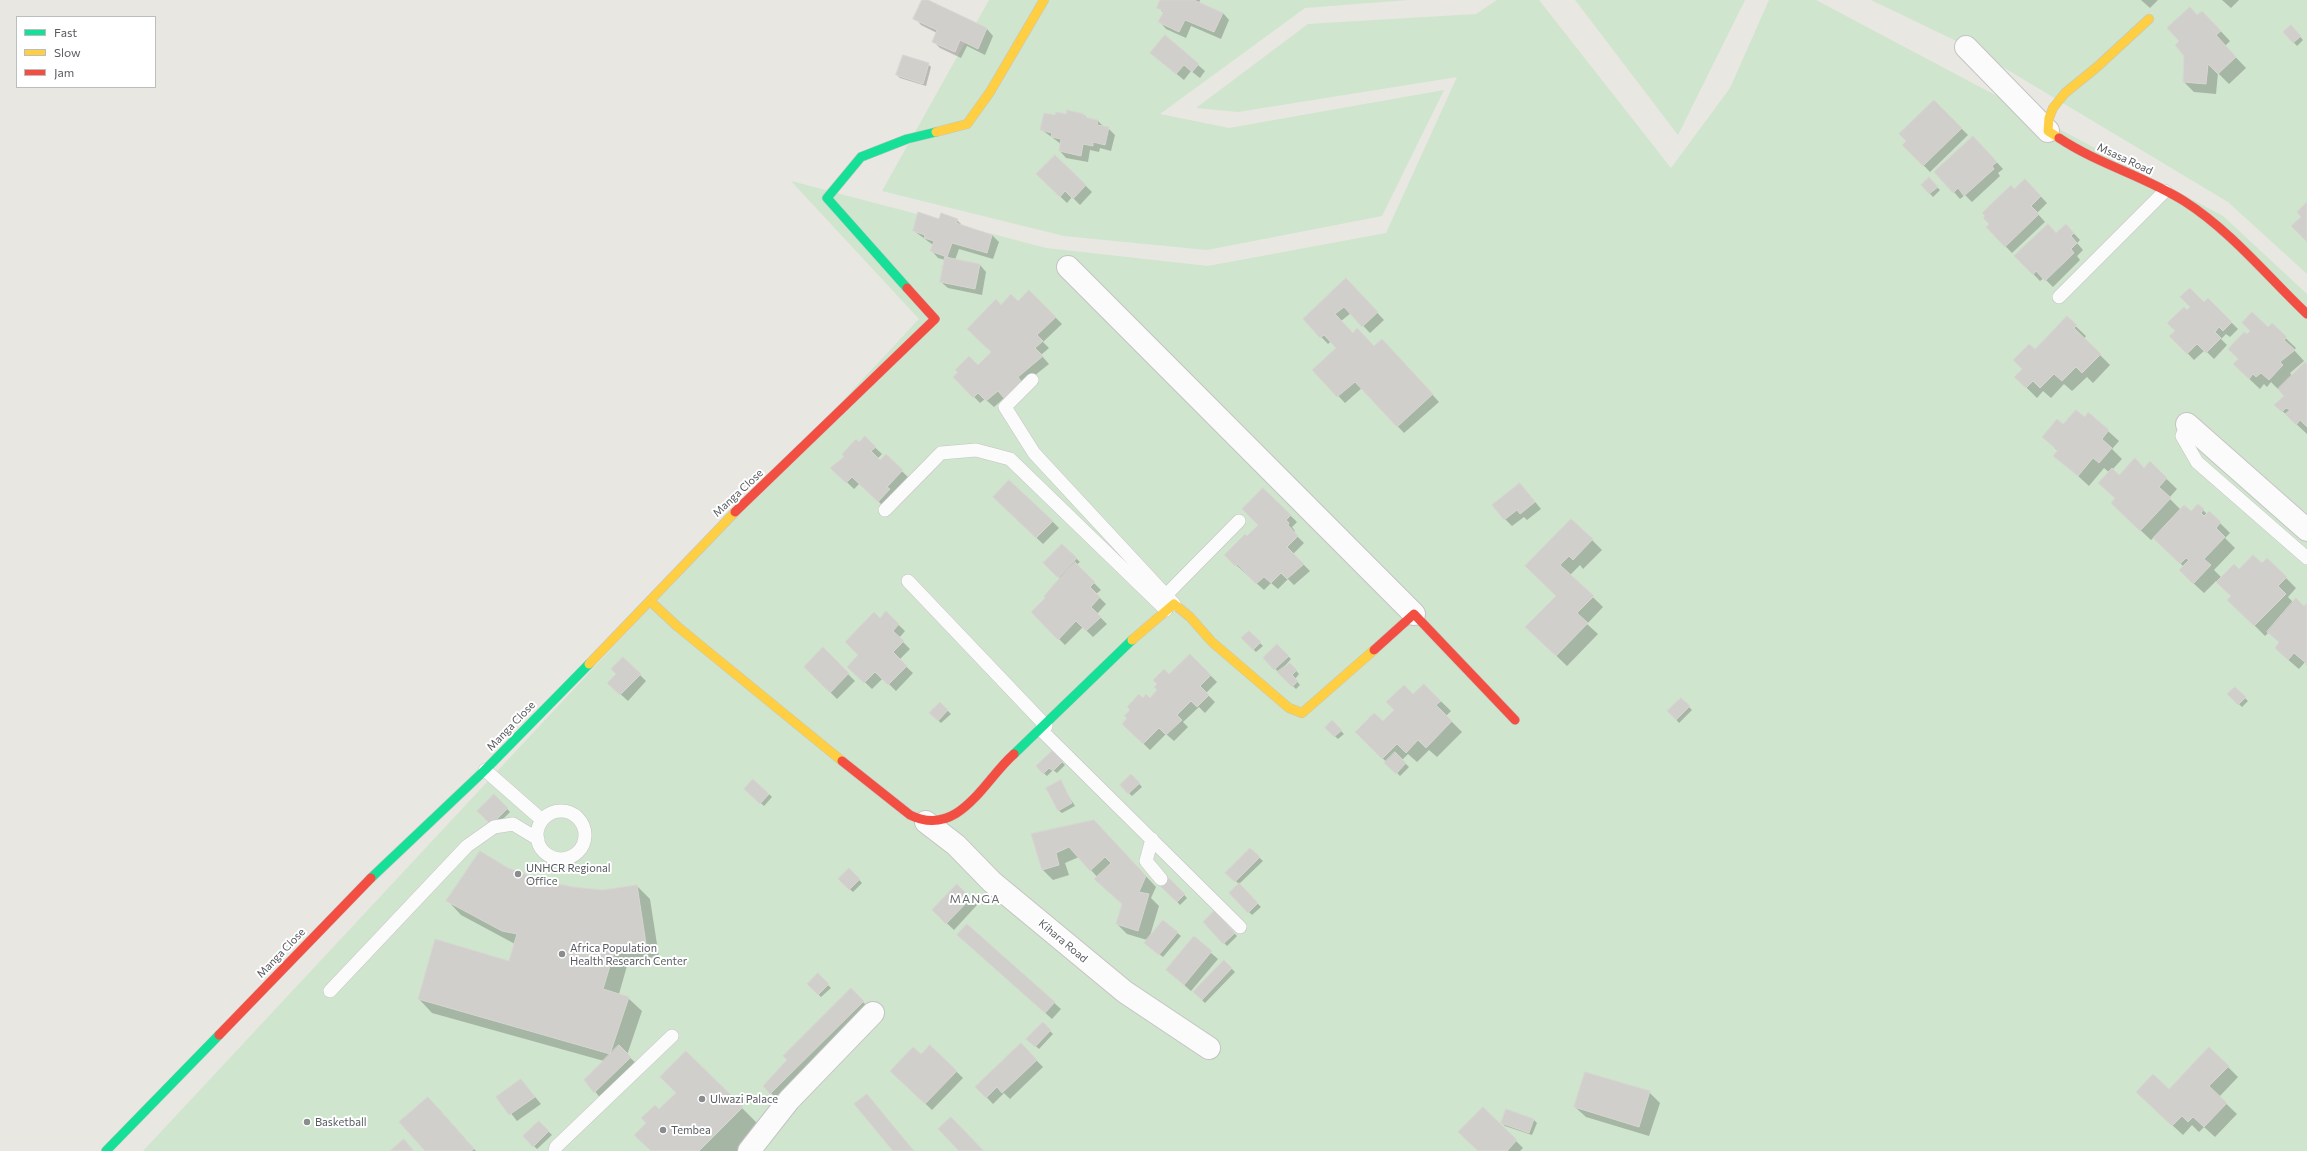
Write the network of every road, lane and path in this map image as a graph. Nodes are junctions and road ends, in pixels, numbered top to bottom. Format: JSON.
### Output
{"nodes":[{"id":1,"x":1044,"y":0,"type":"edge"},
{"id":2,"x":2150,"y":18,"type":"dead end"},
{"id":3,"x":1966,"y":47,"type":"dead end"},
{"id":4,"x":2048,"y":131,"type":"junction"},
{"id":5,"x":2165,"y":190,"type":"junction"},
{"id":6,"x":1068,"y":267,"type":"dead end"},
{"id":7,"x":2059,"y":297,"type":"dead end"},
{"id":8,"x":2307,"y":314,"type":"edge"},
{"id":9,"x":1032,"y":380,"type":"dead end"},
{"id":10,"x":2187,"y":424,"type":"joint"},
{"id":11,"x":885,"y":510,"type":"dead end"},
{"id":12,"x":1239,"y":521,"type":"dead end"},
{"id":13,"x":2307,"y":530,"type":"edge"},
{"id":14,"x":2307,"y":558,"type":"edge"},
{"id":15,"x":908,"y":581,"type":"dead end"},
{"id":16,"x":650,"y":601,"type":"junction"},
{"id":17,"x":1169,"y":603,"type":"junction"},
{"id":18,"x":1414,"y":614,"type":"junction"},
{"id":19,"x":1515,"y":720,"type":"dead end"},
{"id":20,"x":1043,"y":728,"type":"junction"},
{"id":21,"x":485,"y":770,"type":"junction"},
{"id":22,"x":542,"y":820,"type":"junction"},
{"id":23,"x":926,"y":822,"type":"junction"},
{"id":24,"x":538,"y":839,"type":"junction"},
{"id":25,"x":1152,"y":839,"type":"junction"},
{"id":26,"x":1161,"y":879,"type":"dead end"},
{"id":27,"x":1240,"y":927,"type":"dead end"},
{"id":28,"x":330,"y":991,"type":"dead end"},
{"id":29,"x":873,"y":1014,"type":"dead end"},
{"id":30,"x":672,"y":1036,"type":"dead end"},
{"id":31,"x":1209,"y":1048,"type":"dead end"},
{"id":32,"x":106,"y":1151,"type":"edge"},
{"id":33,"x":555,"y":1151,"type":"edge"},
{"id":34,"x":749,"y":1151,"type":"edge"}],
"edges":[{"from":1,"to":16,"type":"street","name":"Manga Close"},
{"from":2,"to":4,"type":"street"},
{"from":3,"to":4,"type":"street"},
{"from":4,"to":5,"type":"street","name":"Msasa Road"},
{"from":5,"to":7,"type":"lane"},
{"from":5,"to":8,"type":"street","name":"Msasa Road"},
{"from":6,"to":18,"type":"street"},
{"from":9,"to":17,"type":"lane"},
{"from":10,"to":13,"type":"street"},
{"from":10,"to":14,"type":"lane"},
{"from":11,"to":17,"type":"lane"},
{"from":12,"to":17,"type":"lane"},
{"from":15,"to":20,"type":"lane"},
{"from":16,"to":21,"type":"street","name":"Manga Close"},
{"from":16,"to":23,"type":"street"},
{"from":17,"to":18,"type":"street"},
{"from":17,"to":20,"type":"street"},
{"from":18,"to":19,"type":"street"},
{"from":20,"to":23,"type":"street"},
{"from":20,"to":25,"type":"lane"},
{"from":21,"to":22,"type":"lane"},
{"from":21,"to":32,"type":"street","name":"Manga Close"},
{"from":22,"to":24,"type":"lane"},
{"from":22,"to":24,"type":"lane"},
{"from":23,"to":31,"type":"street","name":"Kihara Road"},
{"from":24,"to":28,"type":"lane"},
{"from":25,"to":26,"type":"lane"},
{"from":25,"to":27,"type":"lane"},
{"from":29,"to":34,"type":"street"},
{"from":30,"to":33,"type":"lane"}]}
